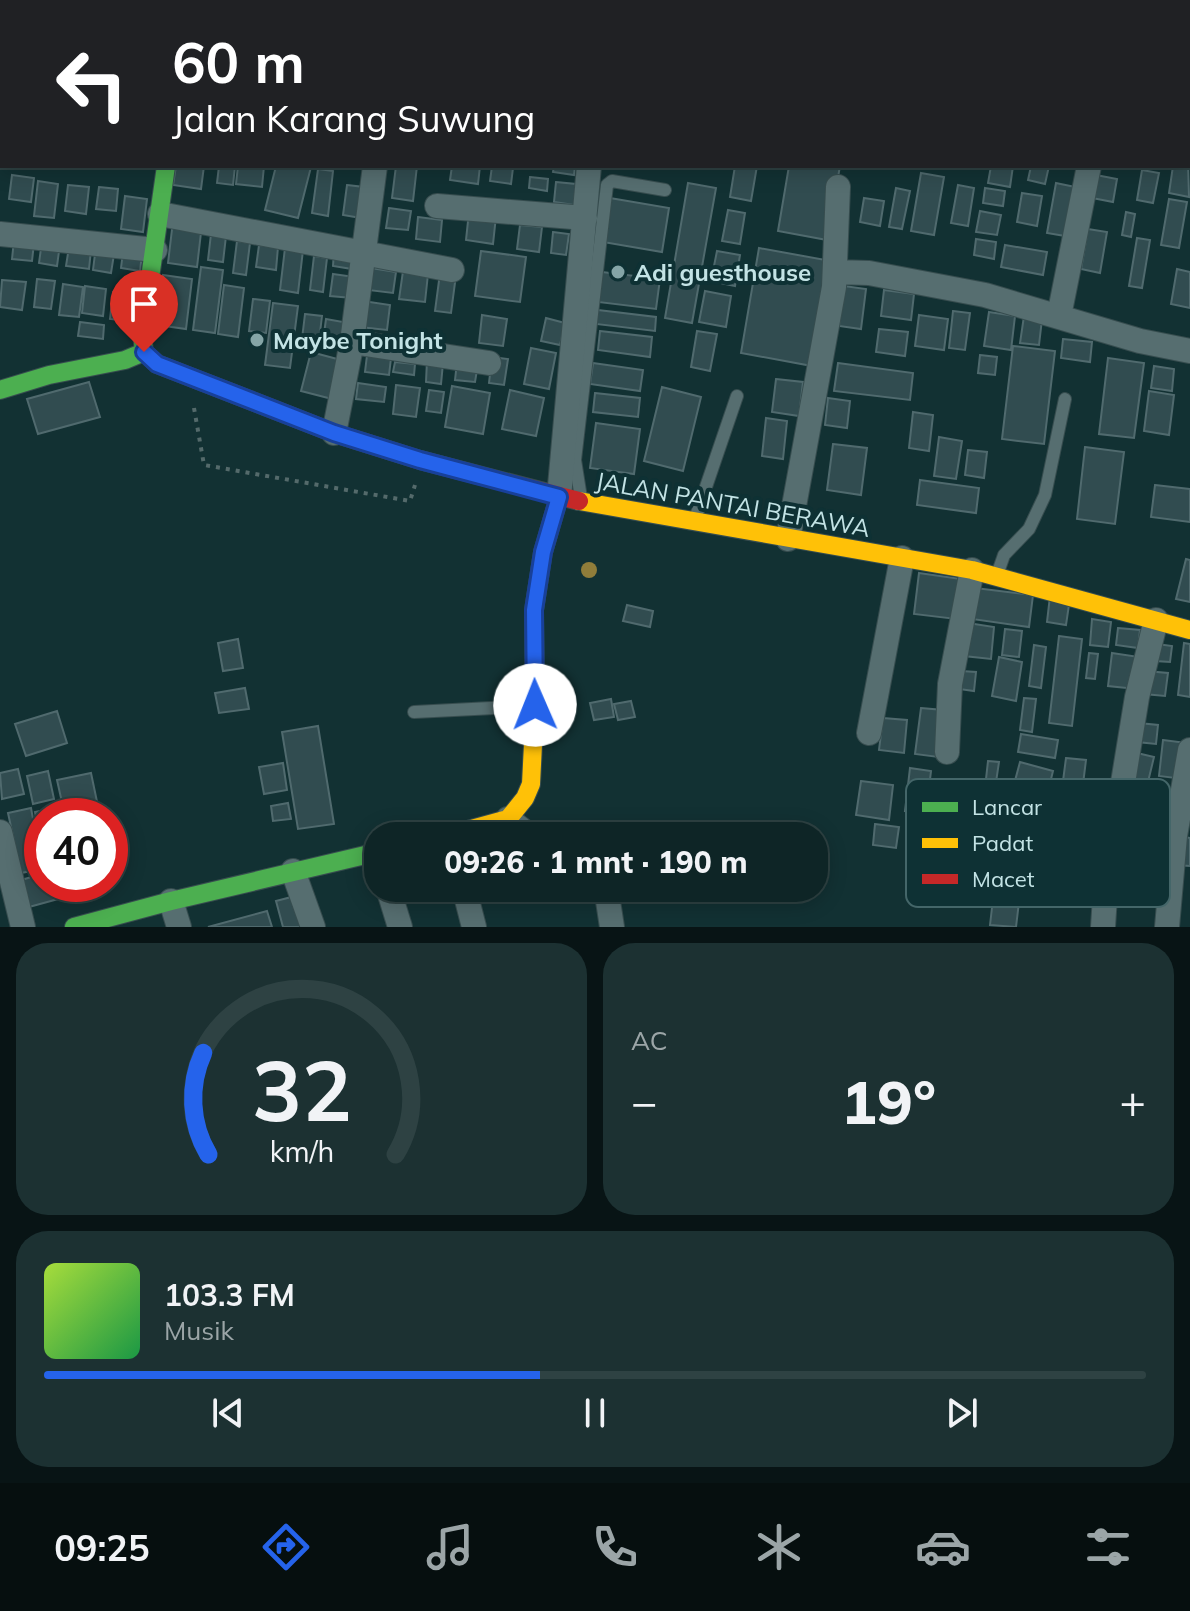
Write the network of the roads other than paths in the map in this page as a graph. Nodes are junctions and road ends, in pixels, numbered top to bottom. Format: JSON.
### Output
{"nodes":[{"id":1,"x":166,"y":168,"type":"edge"},
{"id":2,"x":375,"y":168,"type":"edge"},
{"id":3,"x":589,"y":168,"type":"edge"},
{"id":4,"x":1089,"y":168,"type":"edge"},
{"id":5,"x":838,"y":187,"type":"dead end"},
{"id":6,"x":665,"y":190,"type":"dead end"},
{"id":7,"x":437,"y":206,"type":"dead end"},
{"id":8,"x":160,"y":214,"type":"junction"},
{"id":9,"x":585,"y":218,"type":"junction"},
{"id":10,"x":0,"y":234,"type":"edge"},
{"id":11,"x":155,"y":250,"type":"junction"},
{"id":12,"x":363,"y":252,"type":"junction"},
{"id":13,"x":452,"y":270,"type":"dead end"},
{"id":14,"x":835,"y":272,"type":"junction"},
{"id":15,"x":1059,"y":316,"type":"junction"},
{"id":16,"x":352,"y":342,"type":"junction"},
{"id":17,"x":1190,"y":351,"type":"edge"},
{"id":18,"x":144,"y":352,"type":"junction"},
{"id":19,"x":489,"y":363,"type":"dead end"},
{"id":20,"x":0,"y":390,"type":"edge"},
{"id":21,"x":737,"y":396,"type":"dead end"},
{"id":22,"x":1065,"y":399,"type":"dead end"},
{"id":23,"x":334,"y":433,"type":"junction"},
{"id":24,"x":570,"y":499,"type":"junction"},
{"id":25,"x":694,"y":522,"type":"junction"},
{"id":26,"x":788,"y":539,"type":"junction"},
{"id":27,"x":902,"y":558,"type":"junction"},
{"id":28,"x":972,"y":570,"type":"junction"},
{"id":29,"x":996,"y":577,"type":"junction"},
{"id":30,"x":1156,"y":620,"type":"junction"},
{"id":31,"x":1190,"y":630,"type":"edge"},
{"id":32,"x":535,"y":705,"type":"junction"},
{"id":33,"x":414,"y":712,"type":"dead end"},
{"id":34,"x":869,"y":733,"type":"dead end"},
{"id":35,"x":1190,"y":750,"type":"edge"},
{"id":36,"x":947,"y":752,"type":"dead end"},
{"id":37,"x":1124,"y":779,"type":"edge"},
{"id":38,"x":508,"y":819,"type":"junction"},
{"id":39,"x":498,"y":822,"type":"edge"},
{"id":40,"x":512,"y":822,"type":"edge"},
{"id":41,"x":0,"y":832,"type":"edge"},
{"id":42,"x":364,"y":856,"type":"edge"},
{"id":43,"x":293,"y":871,"type":"junction"},
{"id":44,"x":1170,"y":893,"type":"edge"},
{"id":45,"x":171,"y":901,"type":"junction"},
{"id":46,"x":392,"y":902,"type":"edge"},
{"id":47,"x":468,"y":902,"type":"edge"},
{"id":48,"x":608,"y":902,"type":"edge"},
{"id":49,"x":1104,"y":907,"type":"edge"},
{"id":50,"x":1169,"y":907,"type":"edge"},
{"id":51,"x":129,"y":920,"type":"edge"},
{"id":52,"x":23,"y":927,"type":"edge"},
{"id":53,"x":74,"y":927,"type":"edge"},
{"id":54,"x":179,"y":927,"type":"edge"},
{"id":55,"x":313,"y":927,"type":"edge"},
{"id":56,"x":400,"y":927,"type":"edge"},
{"id":57,"x":474,"y":927,"type":"edge"},
{"id":58,"x":612,"y":927,"type":"edge"},
{"id":59,"x":1103,"y":927,"type":"edge"},
{"id":60,"x":1167,"y":927,"type":"edge"}],
"edges":[{"from":1,"to":8,"type":"street"},
{"from":2,"to":12,"type":"street"},
{"from":3,"to":9,"type":"street"},
{"from":4,"to":15,"type":"street"},
{"from":5,"to":14,"type":"street"},
{"from":6,"to":24,"type":"lane"},
{"from":7,"to":9,"type":"street"},
{"from":8,"to":11,"type":"street"},
{"from":8,"to":12,"type":"street"},
{"from":9,"to":24,"type":"street"},
{"from":10,"to":11,"type":"street"},
{"from":11,"to":18,"type":"street"},
{"from":12,"to":13,"type":"street"},
{"from":12,"to":16,"type":"street"},
{"from":14,"to":15,"type":"street"},
{"from":14,"to":26,"type":"street"},
{"from":15,"to":17,"type":"street"},
{"from":16,"to":19,"type":"street"},
{"from":16,"to":23,"type":"street"},
{"from":18,"to":20,"type":"street"},
{"from":18,"to":23,"type":"street"},
{"from":21,"to":25,"type":"lane"},
{"from":22,"to":29,"type":"lane"},
{"from":23,"to":24,"type":"street"},
{"from":24,"to":25,"type":"street","name":"JALAN PANTAI BERAWA"},
{"from":24,"to":32,"type":"street","name":"JALAN PANTAI BERAWA"},
{"from":25,"to":26,"type":"street","name":"JALAN PANTAI BERAWA"},
{"from":26,"to":27,"type":"street","name":"JALAN PANTAI BERAWA"},
{"from":27,"to":28,"type":"street","name":"JALAN PANTAI BERAWA"},
{"from":27,"to":34,"type":"street"},
{"from":28,"to":29,"type":"street","name":"JALAN PANTAI BERAWA"},
{"from":28,"to":36,"type":"street"},
{"from":29,"to":30,"type":"street","name":"JALAN PANTAI BERAWA"},
{"from":30,"to":31,"type":"street","name":"JALAN PANTAI BERAWA"},
{"from":30,"to":37,"type":"street"},
{"from":32,"to":33,"type":"lane"},
{"from":32,"to":38,"type":"street","name":"JALAN PANTAI BERAWA"},
{"from":35,"to":44,"type":"street"},
{"from":38,"to":39,"type":"street"},
{"from":38,"to":40,"type":"street"},
{"from":41,"to":52,"type":"street"},
{"from":42,"to":43,"type":"street"},
{"from":43,"to":45,"type":"street"},
{"from":43,"to":55,"type":"street"},
{"from":45,"to":51,"type":"street"},
{"from":45,"to":54,"type":"street"},
{"from":46,"to":56,"type":"street"},
{"from":47,"to":57,"type":"street"},
{"from":48,"to":58,"type":"street"},
{"from":49,"to":59,"type":"street"},
{"from":50,"to":60,"type":"street"},
{"from":51,"to":53,"type":"street"}]}
